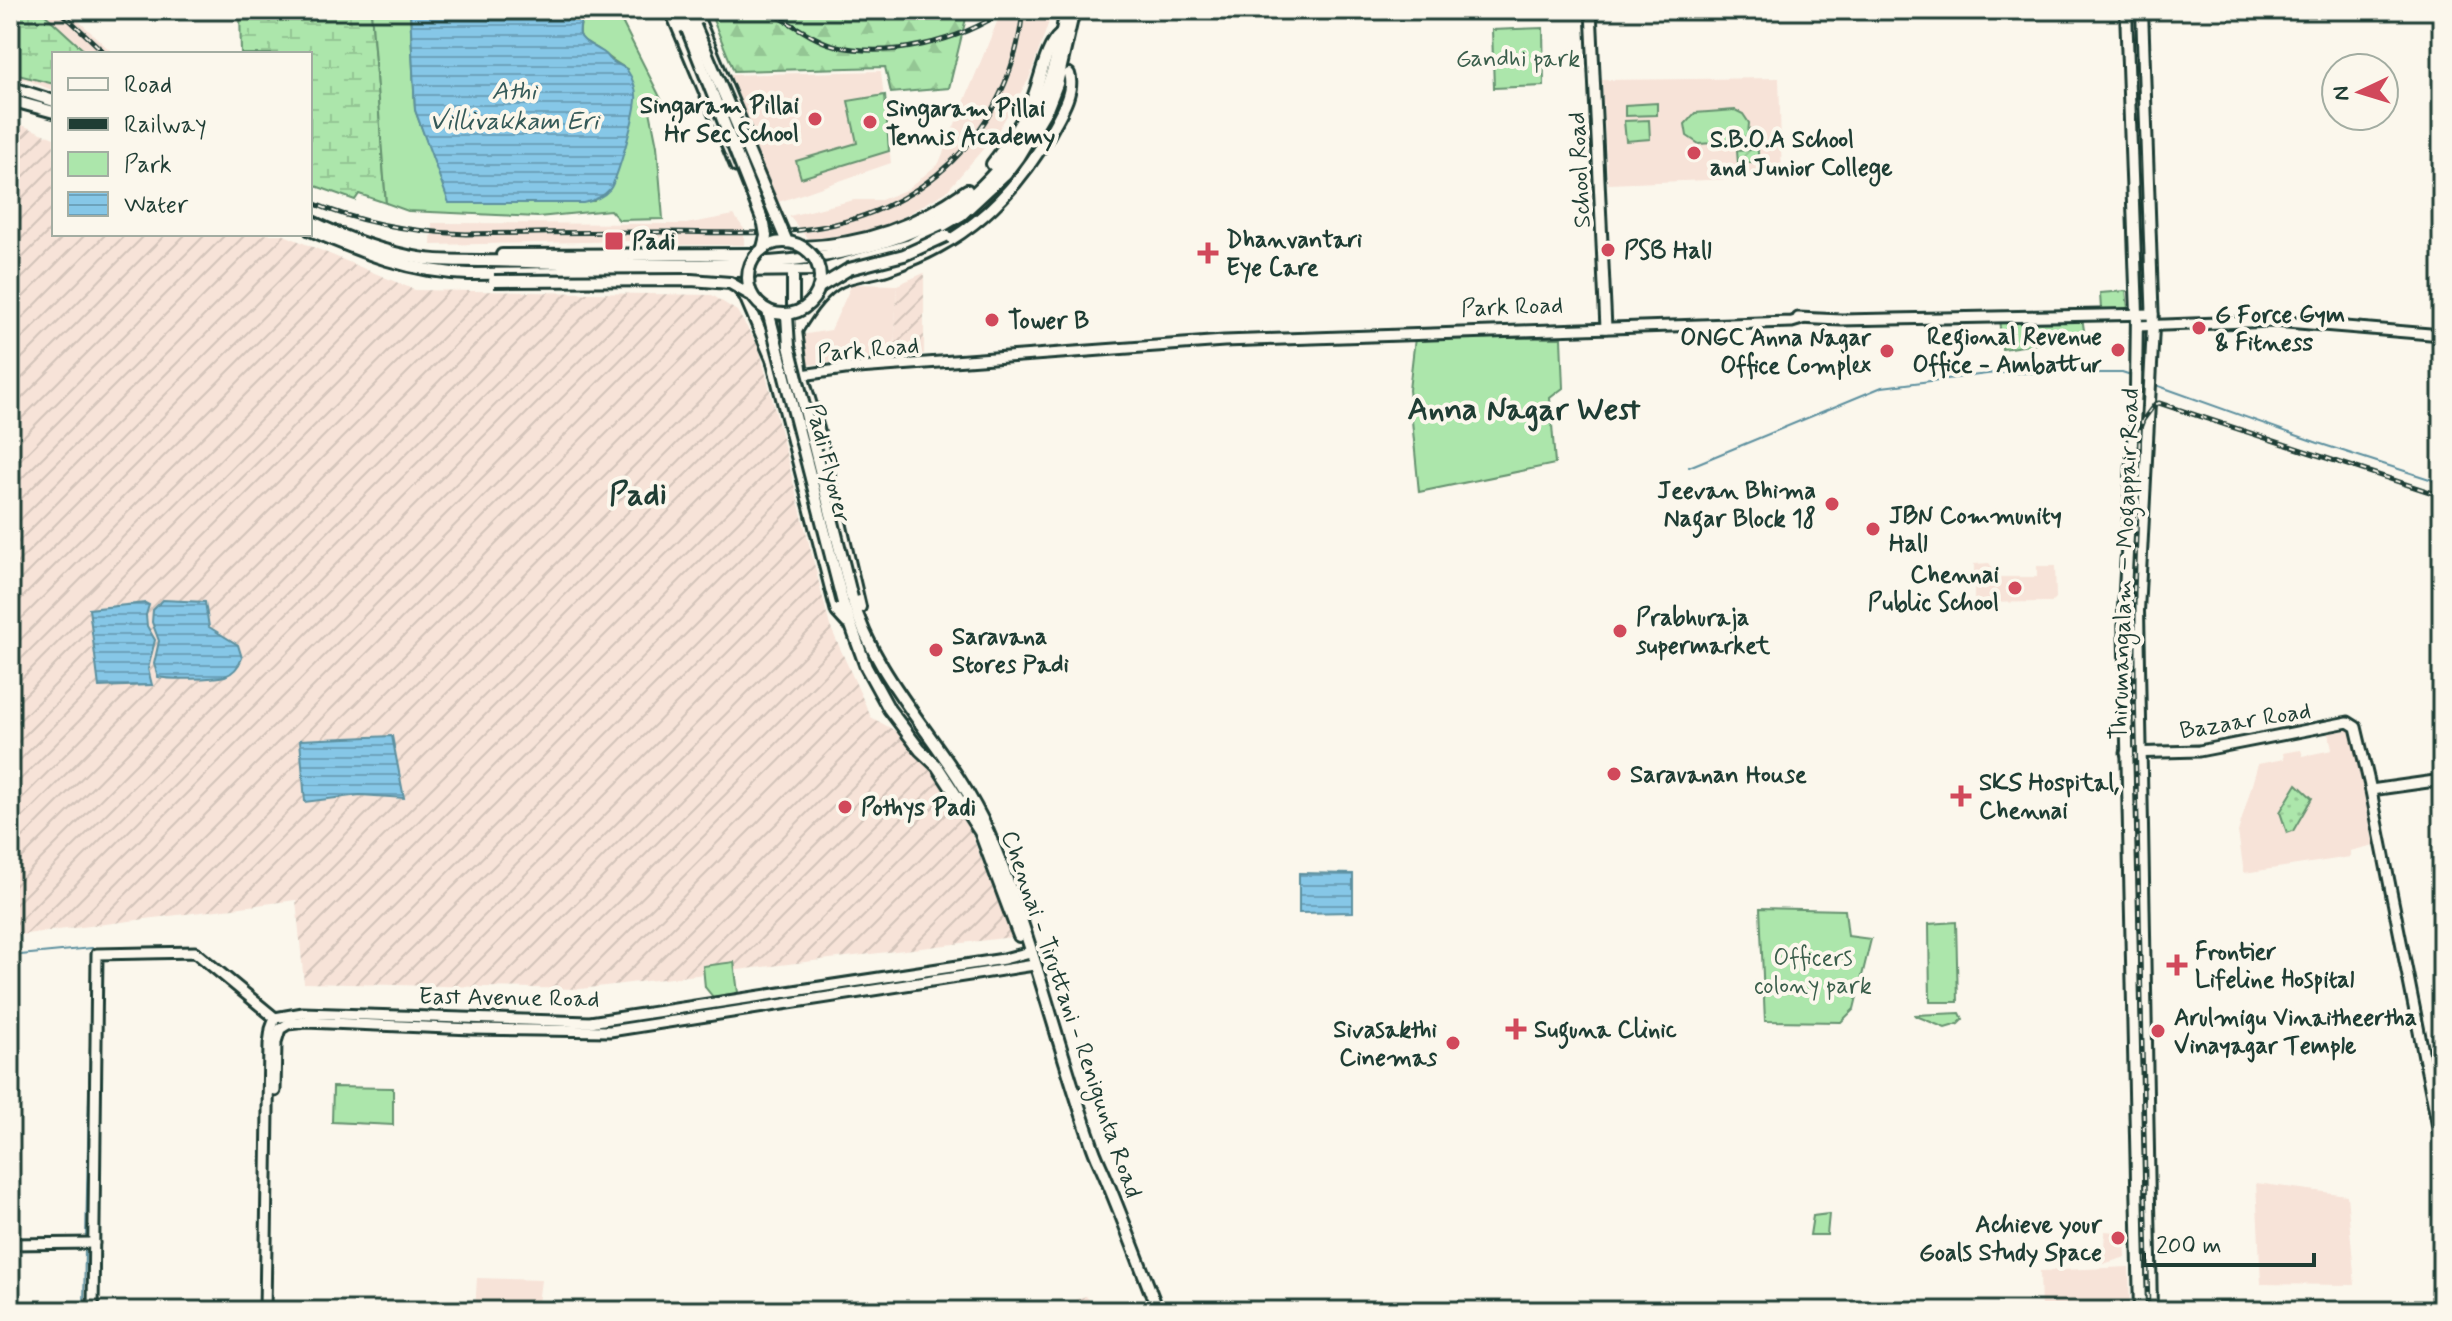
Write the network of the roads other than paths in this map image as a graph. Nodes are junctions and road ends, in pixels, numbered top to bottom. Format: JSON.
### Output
{"nodes":[{"id":1,"x":670,"y":10,"type":"edge"},
{"id":2,"x":679,"y":10,"type":"edge"},
{"id":3,"x":688,"y":10,"type":"edge"},
{"id":4,"x":695,"y":10,"type":"edge"},
{"id":5,"x":1066,"y":10,"type":"edge"},
{"id":6,"x":1074,"y":10,"type":"edge"},
{"id":7,"x":1591,"y":10,"type":"edge"},
{"id":8,"x":2126,"y":10,"type":"edge"},
{"id":9,"x":2142,"y":10,"type":"edge"},
{"id":10,"x":1061,"y":35,"type":"junction"},
{"id":11,"x":1064,"y":59,"type":"junction"},
{"id":12,"x":1067,"y":79,"type":"junction"},
{"id":13,"x":10,"y":87,"type":"edge"},
{"id":14,"x":10,"y":100,"type":"edge"},
{"id":15,"x":52,"y":100,"type":"edge"},
{"id":16,"x":52,"y":111,"type":"edge"},
{"id":17,"x":312,"y":222,"type":"edge"},
{"id":18,"x":312,"y":231,"type":"edge"},
{"id":19,"x":787,"y":242,"type":"junction"},
{"id":20,"x":802,"y":247,"type":"junction"},
{"id":21,"x":760,"y":251,"type":"junction"},
{"id":22,"x":861,"y":258,"type":"junction"},
{"id":23,"x":490,"y":261,"type":"junction"},
{"id":24,"x":793,"y":271,"type":"junction"},
{"id":25,"x":727,"y":273,"type":"junction"},
{"id":26,"x":469,"y":274,"type":"junction"},
{"id":27,"x":864,"y":275,"type":"junction"},
{"id":28,"x":818,"y":288,"type":"junction"},
{"id":29,"x":751,"y":295,"type":"junction"},
{"id":30,"x":768,"y":311,"type":"junction"},
{"id":31,"x":2137,"y":314,"type":"junction"},
{"id":32,"x":2153,"y":314,"type":"junction"},
{"id":33,"x":787,"y":315,"type":"junction"},
{"id":34,"x":1606,"y":326,"type":"junction"},
{"id":35,"x":2137,"y":326,"type":"junction"},
{"id":36,"x":2153,"y":327,"type":"junction"},
{"id":37,"x":796,"y":331,"type":"junction"},
{"id":38,"x":2442,"y":335,"type":"edge"},
{"id":39,"x":798,"y":354,"type":"junction"},
{"id":40,"x":772,"y":359,"type":"junction"},
{"id":41,"x":802,"y":375,"type":"junction"},
{"id":42,"x":847,"y":600,"type":"junction"},
{"id":43,"x":853,"y":620,"type":"junction"},
{"id":44,"x":2126,"y":753,"type":"junction"},
{"id":45,"x":2139,"y":753,"type":"junction"},
{"id":46,"x":2442,"y":780,"type":"edge"},
{"id":47,"x":2371,"y":790,"type":"junction"},
{"id":48,"x":1027,"y":952,"type":"junction"},
{"id":49,"x":1031,"y":966,"type":"junction"},
{"id":50,"x":275,"y":1018,"type":"junction"},
{"id":51,"x":307,"y":1018,"type":"junction"},
{"id":52,"x":2442,"y":1147,"type":"edge"},
{"id":53,"x":91,"y":1243,"type":"junction"},
{"id":54,"x":10,"y":1244,"type":"edge"},
{"id":55,"x":93,"y":1311,"type":"edge"},
{"id":56,"x":267,"y":1311,"type":"edge"},
{"id":57,"x":1151,"y":1311,"type":"edge"},
{"id":58,"x":1158,"y":1311,"type":"edge"},
{"id":59,"x":2140,"y":1311,"type":"edge"},
{"id":60,"x":2151,"y":1311,"type":"edge"}],
"edges":[{"from":1,"to":4,"type":"street"},
{"from":2,"to":21,"type":"main road","bridge":true},
{"from":3,"to":19,"type":"main road","bridge":true},
{"from":5,"to":10,"type":"main road"},
{"from":6,"to":11,"type":"main road"},
{"from":7,"to":34,"type":"street","name":"School Road"},
{"from":8,"to":31,"type":"main road","name":"Thirumangalam – Mogappair Road"},
{"from":9,"to":32,"type":"main road","name":"Thirumangalam – Mogappair Road"},
{"from":10,"to":20,"type":"main road"},
{"from":10,"to":23,"type":"main road"},
{"from":11,"to":12,"type":"main road"},
{"from":11,"to":22,"type":"main road"},
{"from":12,"to":27,"type":"main road"},
{"from":12,"to":28,"type":"main road","bridge":true},
{"from":13,"to":15,"type":"main road"},
{"from":14,"to":16,"type":"main road"},
{"from":17,"to":23,"type":"main road"},
{"from":18,"to":26,"type":"main road"},
{"from":19,"to":20,"type":"main road","bridge":true},
{"from":19,"to":21,"type":"main road","bridge":true},
{"from":20,"to":28,"type":"main road","bridge":true},
{"from":21,"to":23,"type":"main road"},
{"from":21,"to":29,"type":"main road","bridge":true},
{"from":22,"to":24,"type":"main road"},
{"from":22,"to":27,"type":"main road"},
{"from":24,"to":25,"type":"main road"},
{"from":24,"to":37,"type":"main road"},
{"from":25,"to":26,"type":"main road"},
{"from":25,"to":40,"type":"main road"},
{"from":26,"to":29,"type":"main road","bridge":true},
{"from":27,"to":37,"type":"main road"},
{"from":28,"to":33,"type":"main road","bridge":true},
{"from":29,"to":30,"type":"main road","bridge":true},
{"from":30,"to":33,"type":"main road","bridge":true},
{"from":30,"to":42,"type":"main road","name":"Padi Flyover","bridge":true},
{"from":31,"to":32,"type":"street","name":"Park Road"},
{"from":31,"to":34,"type":"street","name":"Park Road"},
{"from":31,"to":35,"type":"main road","name":"Thirumangalam – Mogappair Road"},
{"from":32,"to":36,"type":"main road","name":"Thirumangalam – Mogappair Road"},
{"from":33,"to":42,"type":"main road","name":"Padi Flyover","bridge":true},
{"from":34,"to":41,"type":"street","name":"Park Road"},
{"from":35,"to":36,"type":"street"},
{"from":35,"to":44,"type":"main road","name":"Thirumangalam – Mogappair Road"},
{"from":36,"to":38,"type":"street"},
{"from":36,"to":45,"type":"main road","name":"Thirumangalam – Mogappair Road"},
{"from":37,"to":39,"type":"main road"},
{"from":39,"to":40,"type":"main road"},
{"from":39,"to":41,"type":"main road"},
{"from":40,"to":43,"type":"main road"},
{"from":41,"to":43,"type":"main road"},
{"from":42,"to":43,"type":"main road","name":"Padi Flyover"},
{"from":43,"to":48,"type":"main road","name":"Chennai - Tiruttani - Renigunta Road"},
{"from":43,"to":48,"type":"main road","name":"Chennai - Tiruttani - Renigunta Road"},
{"from":44,"to":45,"type":"street","name":"Bazaar Road"},
{"from":44,"to":59,"type":"main road","name":"Thirumangalam – Mogappair Road"},
{"from":45,"to":47,"type":"street","name":"Bazaar Road"},
{"from":45,"to":60,"type":"main road","name":"Thirumangalam – Mogappair Road"},
{"from":46,"to":47,"type":"street"},
{"from":47,"to":52,"type":"street"},
{"from":48,"to":49,"type":"main road","name":"Chennai - Tiruttani - Renigunta Road"},
{"from":48,"to":51,"type":"street","name":"East Avenue Road"},
{"from":49,"to":51,"type":"street","name":"East Avenue Road"},
{"from":49,"to":57,"type":"main road","name":"Chennai - Tiruttani - Renigunta Road"},
{"from":49,"to":58,"type":"main road","name":"Chennai - Tiruttani - Renigunta Road"},
{"from":50,"to":51,"type":"street","name":"East Avenue Road"},
{"from":50,"to":53,"type":"street"},
{"from":50,"to":56,"type":"street"},
{"from":51,"to":56,"type":"street"},
{"from":53,"to":54,"type":"street"},
{"from":53,"to":55,"type":"street"}]}
